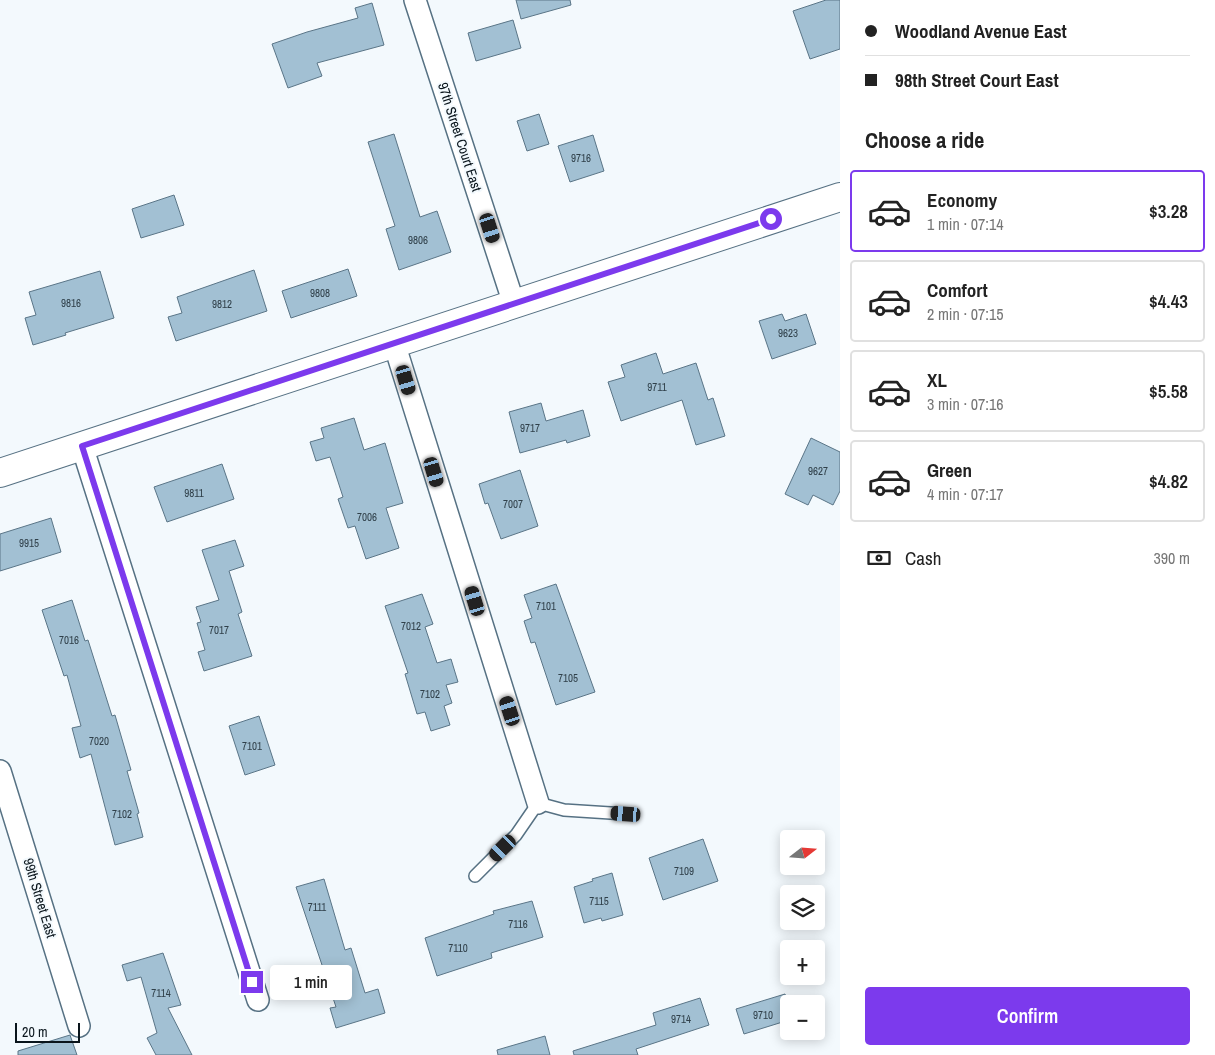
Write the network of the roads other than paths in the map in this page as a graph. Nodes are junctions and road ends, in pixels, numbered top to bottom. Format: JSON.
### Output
{"nodes":[{"id":1,"x":416,"y":0,"type":"edge"},
{"id":2,"x":840,"y":197,"type":"edge"},
{"id":3,"x":514,"y":304,"type":"junction"},
{"id":4,"x":394,"y":343,"type":"junction"},
{"id":5,"x":82,"y":446,"type":"junction"},
{"id":6,"x":0,"y":473,"type":"edge"},
{"id":7,"x":0,"y":771,"type":"edge"},
{"id":8,"x":538,"y":803,"type":"junction"},
{"id":9,"x":626,"y":814,"type":"dead end"},
{"id":10,"x":475,"y":876,"type":"dead end"},
{"id":11,"x":258,"y":1000,"type":"dead end"},
{"id":12,"x":79,"y":1026,"type":"dead end"}],
"edges":[{"from":1,"to":3,"type":"street","name":"97th Street Court East"},
{"from":2,"to":3,"type":"street"},
{"from":3,"to":4,"type":"street"},
{"from":4,"to":5,"type":"street"},
{"from":4,"to":8,"type":"street"},
{"from":5,"to":6,"type":"street"},
{"from":5,"to":11,"type":"street"},
{"from":7,"to":12,"type":"street","name":"99th Street East"},
{"from":8,"to":9,"type":"lane"},
{"from":8,"to":10,"type":"lane"}]}
